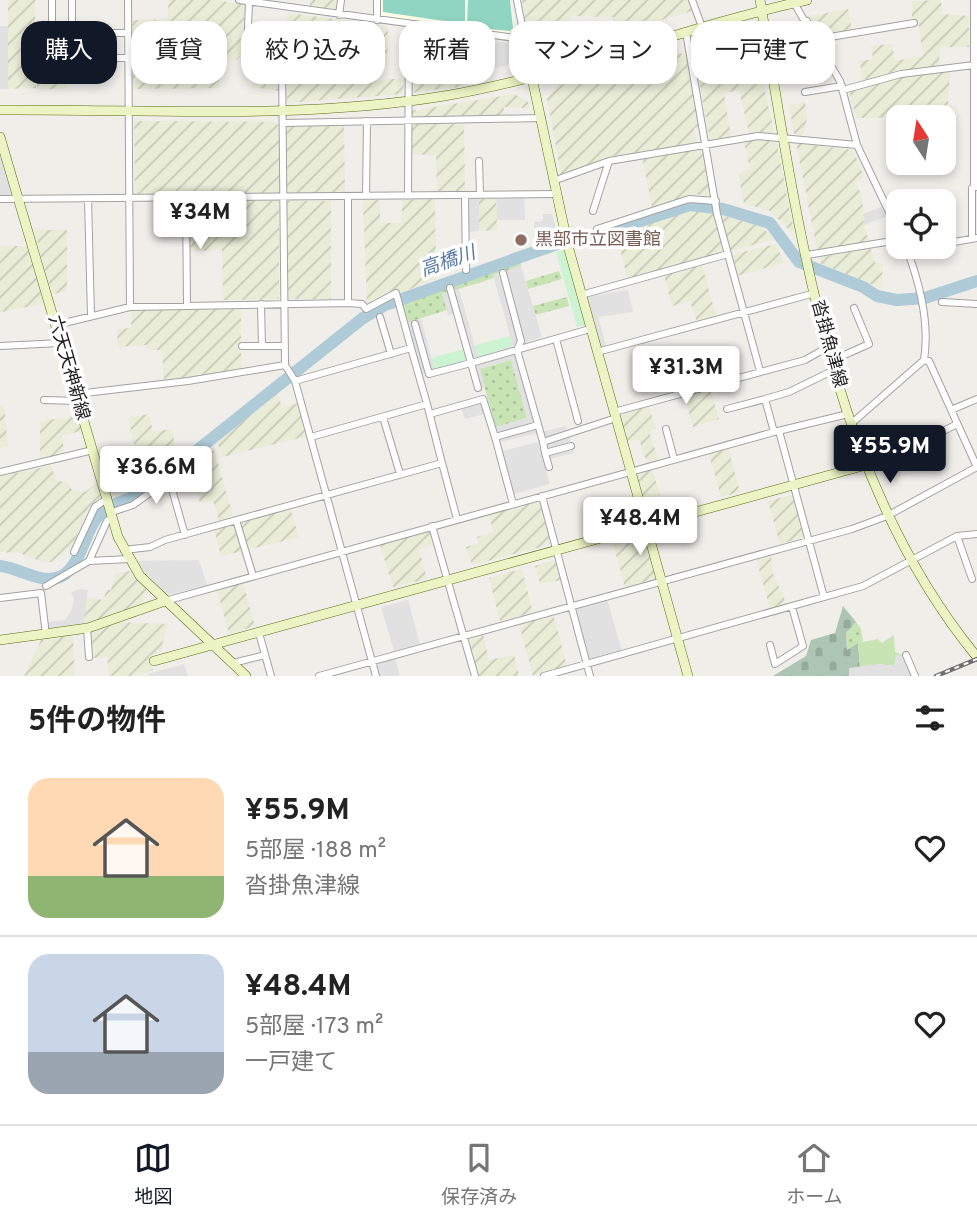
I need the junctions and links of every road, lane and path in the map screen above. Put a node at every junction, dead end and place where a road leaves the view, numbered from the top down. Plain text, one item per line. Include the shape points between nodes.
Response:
1 (51, 0) edge
2 (72, 0) edge
3 (128, 0) edge
4 (239, 0) edge
5 (341, 0) edge
6 (377, 0) edge
7 (517, 0) edge
8 (692, 0) edge
9 (760, 0) edge
10 (807, 0) edge
11 (974, 0) edge
12 (249, 2) junction
13 (276, 3) edge
14 (794, 3) junction
15 (762, 11) junction
16 (339, 15) junction
17 (377, 20) junction
18 (52, 21) edge
19 (520, 21) edge
20 (700, 21) edge
21 (724, 21) edge
22 (763, 21) edge
23 (807, 21) edge
24 (399, 23) edge
25 (914, 23) dead end
26 (691, 30) edge
27 (686, 32) junction
28 (128, 33) junction
29 (677, 35) edge
30 (835, 35) edge
31 (117, 58) edge
32 (129, 58) junction
33 (974, 65) junction
34 (835, 73) edge
35 (509, 82) edge
36 (408, 84) edge
37 (534, 84) edge
38 (774, 84) edge
39 (842, 88) junction
40 (805, 92) dead end
41 (408, 102) junction
42 (0, 110) edge
43 (130, 110) junction
44 (284, 111) junction
45 (542, 118) junction
46 (367, 121) junction
47 (408, 121) junction
48 (284, 123) junction
49 (0, 137) edge
50 (784, 137) junction
51 (706, 144) junction
52 (857, 145) junction
53 (480, 161) dead end
54 (609, 161) junction
55 (553, 181) junction
56 (976, 187) edge
57 (555, 194) junction
58 (465, 195) junction
59 (480, 195) junction
60 (366, 196) junction
61 (408, 196) junction
62 (186, 197) junction
63 (284, 197) junction
64 (348, 197) junction
65 (88, 198) junction
66 (130, 198) junction
67 (0, 199) edge
68 (19, 199) junction
69 (716, 201) junction
70 (886, 206) edge
71 (593, 211) dead end
72 (597, 229) dead end
73 (974, 239) edge
74 (886, 242) edge
75 (956, 242) edge
76 (728, 254) junction
77 (807, 255) junction
78 (909, 259) edge
79 (466, 270) dead end
80 (503, 273) dead end
81 (450, 288) dead end
82 (815, 293) junction
83 (581, 295) junction
84 (942, 302) dead end
85 (348, 303) junction
86 (187, 304) junction
87 (261, 304) junction
88 (284, 304) junction
89 (977, 304) edge
90 (130, 307) junction
91 (854, 308) dead end
92 (745, 312) junction
93 (91, 316) junction
94 (380, 317) dead end
95 (56, 324) junction
96 (415, 324) dead end
97 (590, 329) junction
98 (556, 339) junction
99 (61, 343) junction
100 (0, 346) edge
101 (242, 346) dead end
102 (262, 346) junction
103 (285, 346) junction
104 (411, 348) junction
105 (828, 348) junction
106 (517, 350) junction
107 (597, 352) junction
108 (391, 354) junction
109 (924, 360) junction
110 (471, 363) junction
111 (285, 365) junction
112 (832, 366) junction
113 (760, 371) junction
114 (295, 381) junction
115 (478, 388) dead end
116 (77, 398) junction
117 (977, 398) edge
118 (765, 399) junction
119 (44, 400) dead end
120 (427, 404) junction
121 (727, 409) dead end
122 (951, 410) junction
123 (430, 414) junction
124 (615, 415) junction
125 (383, 417) junction
126 (850, 419) junction
127 (578, 421) dead end
128 (957, 424) junction
129 (538, 425) junction
130 (666, 429) dead end
131 (776, 431) junction
132 (311, 437) junction
133 (495, 437) junction
134 (543, 442) junction
135 (571, 446) dead end
136 (93, 450) junction
137 (545, 453) junction
138 (674, 459) junction
139 (142, 462) dead end
140 (442, 463) junction
141 (549, 467) dead end
142 (867, 468) junction
143 (99, 471) junction
144 (631, 471) junction
145 (0, 472) edge
146 (400, 474) junction
147 (795, 485) junction
148 (327, 495) junction
149 (542, 496) junction
150 (109, 499) junction
151 (513, 504) junction
152 (112, 514) junction
153 (887, 516) junction
154 (457, 519) junction
155 (236, 520) junction
156 (432, 526) junction
157 (646, 526) junction
158 (977, 534) edge
159 (185, 535) junction
160 (957, 536) junction
161 (808, 540) junction
162 (124, 550) junction
163 (342, 551) junction
164 (556, 551) junction
165 (74, 552) dead end
166 (129, 559) junction
167 (911, 560) junction
168 (89, 561) junction
169 (253, 576) junction
170 (971, 579) dead end
171 (448, 580) junction
172 (662, 580) junction
173 (46, 586) dead end
174 (824, 597) junction
175 (0, 598) edge
176 (165, 600) junction
177 (356, 605) junction
178 (571, 606) junction
179 (792, 607) junction
180 (87, 628) junction
181 (259, 633) junction
182 (46, 635) junction
183 (463, 636) junction
184 (678, 639) junction
185 (0, 640) edge
186 (214, 645) junction
187 (770, 645) dead end
188 (265, 655) junction
189 (905, 655) dead end
190 (89, 657) dead end
191 (977, 657) edge
192 (154, 661) dead end
193 (371, 661) junction
194 (233, 663) junction
195 (587, 664) junction
196 (246, 676) edge
197 (271, 676) edge
198 (319, 676) edge
199 (376, 676) edge
200 (475, 676) edge
201 (544, 676) edge
202 (590, 676) edge
203 (688, 676) edge
204 (915, 676) edge

1 - 18 street
2 - 28 street via 72,33
3 - 28 street
4 - 12 street
5 - 16 street
6 - 17 street
7 - 19 street
8 - 20 street
9 - 15 street, 沓掛魚津線
10 - 14 street
11 - 33 street
12 - 13 street
12 - 44 street via 245,47 247,52 282,62
13 - 16 street
14 - 15 street
14 - 23 street
15 - 21 street
15 - 22 street, 沓掛魚津線
16 - 17 street
17 - 24 street
25 - 30 street
26 - 27 street
27 - 29 street
27 - 51 street
28 - 32 street
31 - 32 street
32 - 43 street
33 - 39 street via 901,74
33 - 56 street
34 - 39 street
35 - 41 street
36 - 41 street
37 - 45 street
38 - 50 street, 沓掛魚津線
39 - 40 street
39 - 52 street
41 - 44 street
41 - 47 street
42 - 43 street
43 - 44 street
43 - 66 street
44 - 48 street
45 - 47 street
45 - 55 street
46 - 47 street
46 - 48 street
46 - 60 street
47 - 61 street
48 - 63 street
49 - 68 street, 六天天神新線
50 - 51 street
50 - 52 street
50 - 77 street, 沓掛魚津線
51 - 54 street
51 - 69 street
52 - 70 street
53 - 59 street
54 - 55 street
54 - 71 street
55 - 57 street
56 - 73 street via 972,188
57 - 59 street
57 - 83 street
58 - 59 street
58 - 61 street
58 - 79 street
60 - 61 street
60 - 64 street
62 - 63 street
62 - 66 street
62 - 86 street
63 - 64 street
63 - 88 street
64 - 85 street
65 - 66 street
65 - 68 street
65 - 93 street
66 - 90 street
67 - 68 street
68 - 95 street, 六天天神新線
69 - 72 street via 689,199
69 - 76 street
73 - 75 street
74 - 77 street
76 - 83 street
76 - 92 street
77 - 82 street, 沓掛魚津線
78 - 109 street via 921,302
80 - 106 street via 522,341
81 - 110 street
82 - 92 street
82 - 105 street, 沓掛魚津線
83 - 97 street
84 - 89 street
85 - 88 street
85 - 104 street via 366,309 396,293
86 - 87 street
86 - 90 street
87 - 88 street
87 - 102 street
88 - 103 street
90 - 93 street
91 - 112 street via 869,344
92 - 107 street
92 - 113 street
93 - 95 street
94 - 108 street
95 - 99 street, 六天天神新線
96 - 110 street via 429,374
97 - 98 street
97 - 107 street
98 - 106 street
98 - 127 street
99 - 100 street
99 - 116 street, 六天天神新線
101 - 102 street
102 - 103 street
103 - 111 street
104 - 108 street
104 - 120 street
105 - 112 street, 沓掛魚津線
105 - 113 street via 805,360
106 - 110 street
106 - 129 street
107 - 124 street
108 - 114 street
109 - 122 street via 929,361
109 - 126 street
110 - 115 street
111 - 114 street
111 - 116 street
112 - 118 street
112 - 126 street, 沓掛魚津線
113 - 124 street
114 - 132 street
116 - 119 street
116 - 136 street, 六天天神新線
117 - 122 street
118 - 121 street
118 - 131 street
120 - 123 street
120 - 125 street
122 - 128 street
123 - 133 street via 483,399
123 - 140 street
124 - 134 street
124 - 144 street
125 - 132 street
125 - 146 street
126 - 131 street
126 - 142 street, 沓掛魚津線
128 - 142 street
128 - 153 street via 977,467
129 - 133 street
129 - 134 street
130 - 138 street
131 - 138 street
131 - 147 street
132 - 148 street
133 - 151 street
134 - 137 street
135 - 137 street
136 - 143 street, 六天天神新線
136 - 145 street
137 - 141 street
138 - 144 street
139 - 143 street
140 - 146 street
140 - 154 street
142 - 147 street
142 - 153 street, 沓掛魚津線
143 - 150 street, 六天天神新線
144 - 149 street
144 - 157 street
146 - 148 street
147 - 157 street
147 - 161 street
148 - 155 street
148 - 163 street
149 - 151 street
149 - 164 street
150 - 152 street, 六天天神新線
150 - 165 street via 95,507
151 - 154 street
152 - 159 street via 169,479
152 - 162 street, 六天天神新線
152 - 168 street
153 - 161 street
153 - 167 street, 沓掛魚津線
154 - 156 street
155 - 159 street
155 - 169 street
156 - 163 street
156 - 171 street
157 - 164 street
157 - 172 street
158 - 160 street
159 - 162 street
160 - 167 street
160 - 170 street
161 - 172 street
161 - 174 street
162 - 166 street, 六天天神新線
163 - 169 street
163 - 177 street
164 - 171 street
164 - 178 street
166 - 168 street
166 - 176 street, 六天天神新線
167 - 174 street via 863,586
167 - 191 street, 沓掛魚津線
168 - 173 street
169 - 176 street
171 - 177 street
171 - 183 street
172 - 178 street
172 - 184 street
174 - 179 street
175 - 182 street via 41,593
176 - 180 street
176 - 186 street, 六天天神新線
177 - 181 street
177 - 193 street
178 - 183 street
178 - 195 street
179 - 184 street
179 - 187 street via 803,646 776,668
180 - 182 street
180 - 190 street
181 - 186 street
181 - 188 street
182 - 185 street
183 - 193 street
183 - 200 street
184 - 195 street
184 - 203 street
186 - 192 street
186 - 194 street, 六天天神新線
188 - 194 street
188 - 197 street
189 - 204 street
193 - 198 street
193 - 199 street
194 - 196 street, 六天天神新線
195 - 201 street
195 - 202 street

